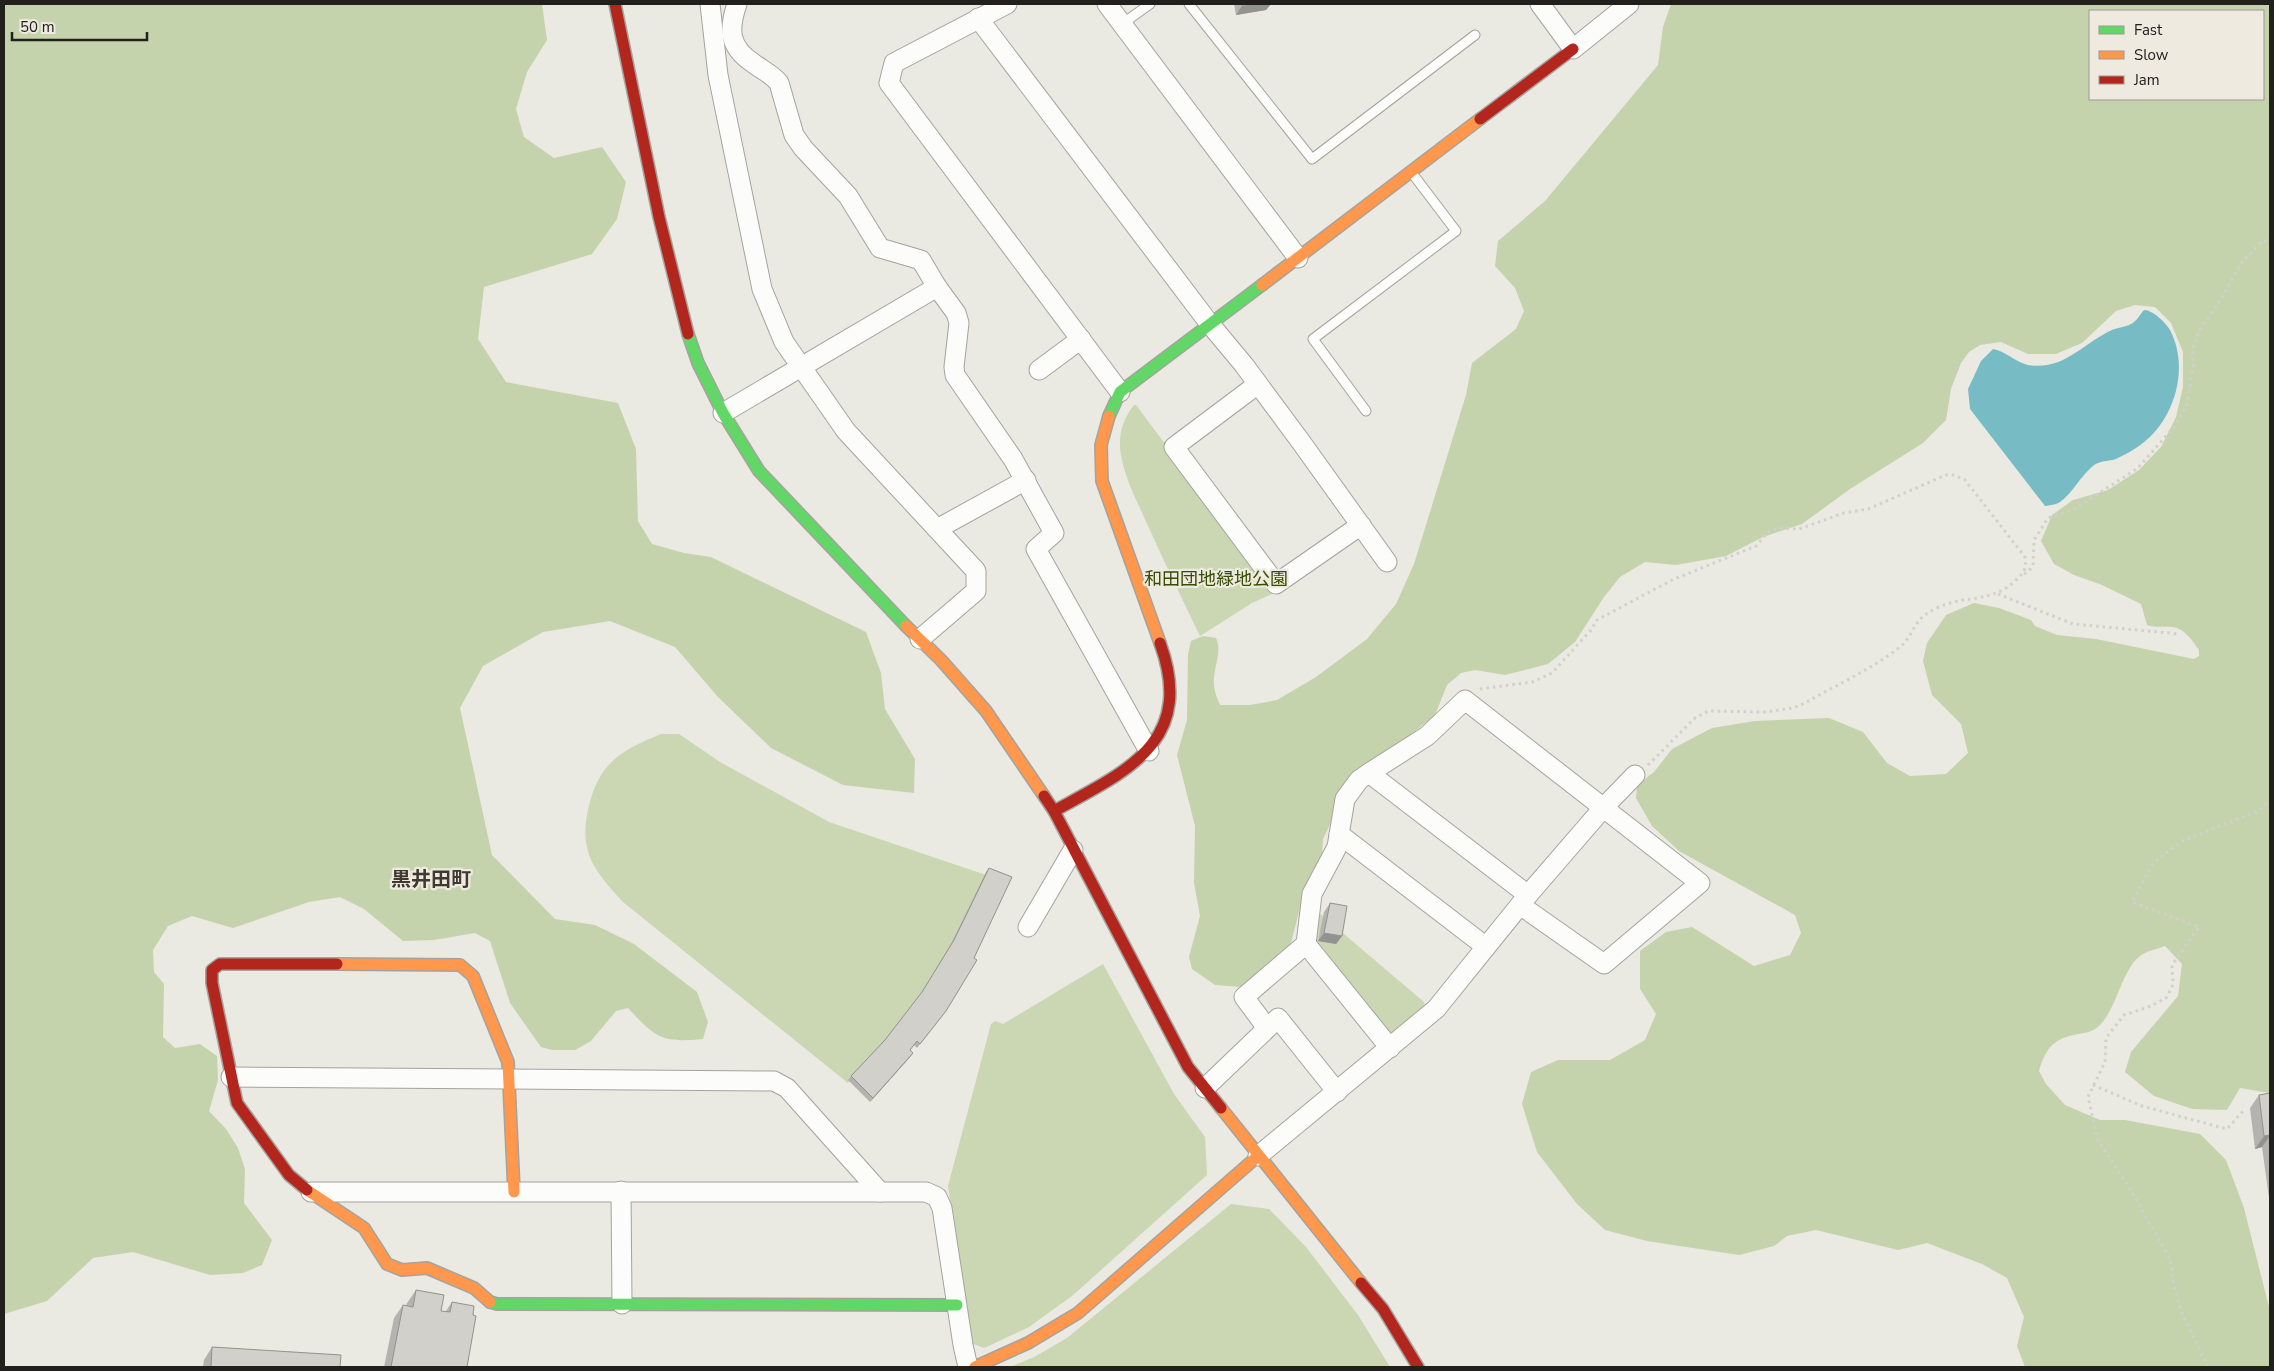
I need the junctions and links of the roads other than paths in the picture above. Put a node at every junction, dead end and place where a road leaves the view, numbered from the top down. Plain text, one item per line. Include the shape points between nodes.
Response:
1 (615, 4) edge
2 (710, 4) edge
3 (737, 4) edge
4 (1007, 4) edge
5 (1107, 4) edge
6 (1150, 4) edge
7 (1189, 4) edge
8 (1540, 4) edge
9 (1629, 4) edge
10 (978, 18) junction
11 (1122, 24) junction
12 (1475, 35) dead end
13 (1573, 49) junction
14 (1412, 173) junction
15 (1298, 258) junction
16 (937, 287) junction
17 (1209, 323) junction
18 (1081, 339) junction
19 (801, 367) junction
20 (1039, 370) dead end
21 (1258, 384) junction
22 (1120, 392) junction
23 (1366, 411) dead end
24 (723, 413) junction
25 (1026, 480) junction
26 (1360, 525) junction
27 (937, 529) junction
28 (1387, 562) dead end
29 (920, 639) junction
30 (1149, 751) junction
31 (1369, 773) junction
32 (1636, 775) road end
33 (1604, 807) junction
34 (1054, 811) junction
35 (1339, 834) junction
36 (1073, 850) junction
37 (1524, 900) junction
38 (1028, 927) dead end
39 (1306, 944) junction
40 (1485, 946) junction
41 (1268, 1028) junction
42 (1390, 1048) junction
43 (231, 1077) junction
44 (508, 1079) junction
45 (1205, 1088) junction
46 (1337, 1092) junction
47 (1258, 1156) junction
48 (620, 1191) junction
49 (311, 1192) junction
50 (514, 1192) junction
51 (880, 1192) junction
52 (622, 1304) junction
53 (957, 1305) junction
54 (968, 1367) edge
55 (975, 1367) edge
56 (1418, 1367) edge

1 - 24 street via 685,325 698,362
2 - 19 street via 718,75 762,289 784,342
3 - 16 street via 731,32 735,46 779,83 794,135 803,148 848,196 880,248 921,260
4 - 10 street
5 - 11 street
6 - 11 lane
7 - 12 lane via 1312,159
8 - 13 street
9 - 13 street
10 - 17 street
10 - 18 street via 894,63 889,83
11 - 15 street
13 - 14 street
14 - 15 street
14 - 23 lane via 1456,232 1314,339
15 - 17 street
16 - 19 street
16 - 25 street via 956,313 959,323 955,375
17 - 21 street
17 - 22 street
18 - 20 street
18 - 22 street
19 - 24 street
19 - 27 street via 846,431
21 - 26 street
21 - 26 street via 1174,447 1276,584
22 - 30 street via 1099,448 1102,481 1158,632 1170,679 1168,717
24 - 29 street via 759,471
25 - 27 street
25 - 30 street via 1054,533 1036,549
26 - 28 street
27 - 29 street via 976,571 976,590
29 - 34 street via 986,711
30 - 34 street via 1130,767
31 - 33 street via 1427,736 1464,700
31 - 35 street via 1359,780 1345,799
31 - 37 street
32 - 33 street
33 - 37 street
33 - 37 street via 1700,883 1604,964
34 - 36 street
35 - 39 street via 1337,847 1312,894
35 - 40 street
36 - 38 street
36 - 45 street via 1188,1067
37 - 40 street
39 - 41 street via 1244,997
39 - 42 street
40 - 42 street via 1436,1009
41 - 45 street
41 - 46 street via 1278,1018
42 - 46 street
43 - 44 street
43 - 44 street via 211,976 212,970 220,964 466,968 474,976 508,1062
43 - 49 street via 239,1108 289,1175
44 - 50 street
44 - 51 street via 774,1080 787,1088
45 - 47 street
46 - 47 street
47 - 55 street via 1078,1314 1025,1346
47 - 56 street via 1383,1309
48 - 50 street
48 - 51 street
48 - 52 street
49 - 50 street
49 - 52 street via 364,1228 387,1264 395,1268 427,1268 474,1288 488,1301 498,1304
51 - 53 street via 926,1192 937,1197
52 - 53 street
53 - 54 street

